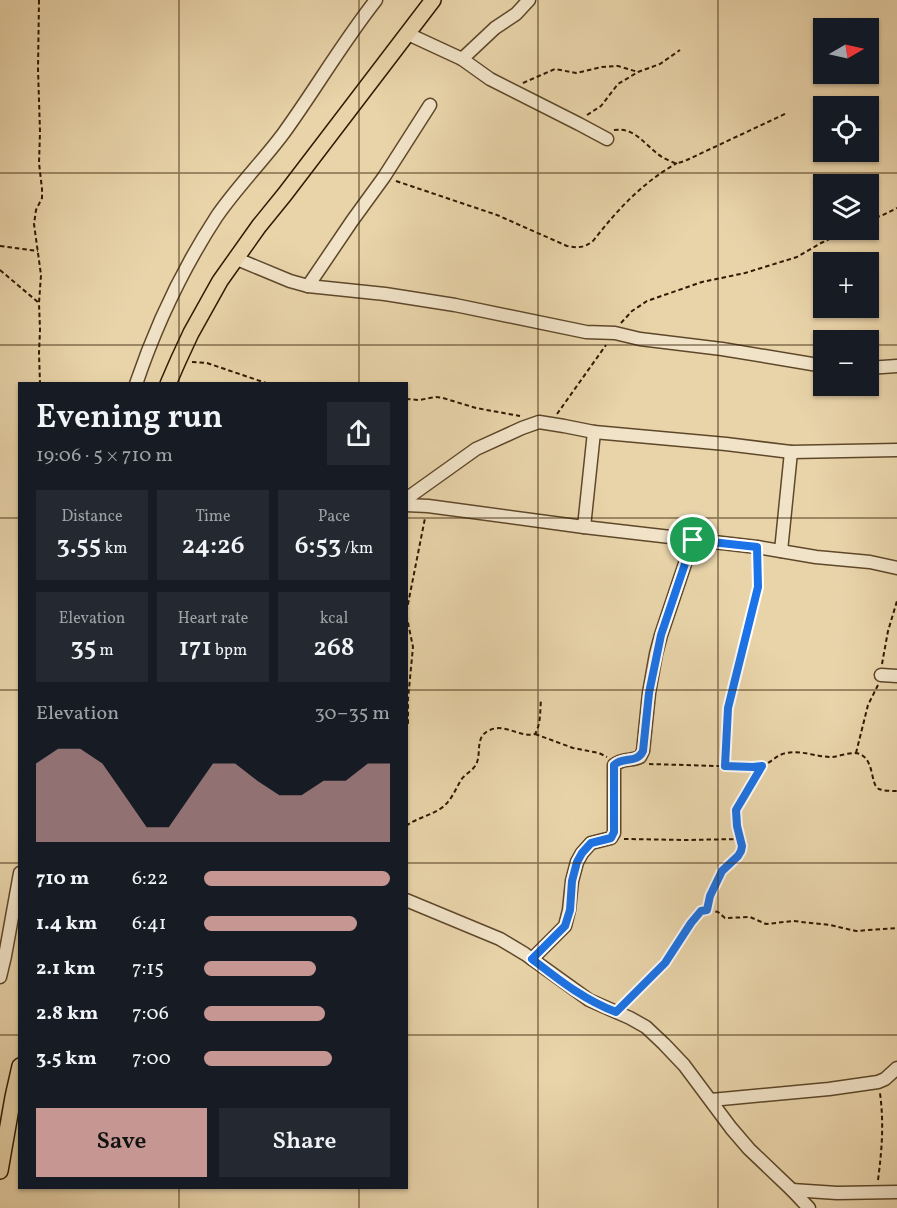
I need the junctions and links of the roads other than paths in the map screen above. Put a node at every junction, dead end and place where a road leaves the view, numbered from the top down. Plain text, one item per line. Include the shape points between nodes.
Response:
1 (376, 0) edge
2 (433, 0) edge
3 (529, 0) edge
4 (408, 34) junction
5 (462, 59) junction
6 (430, 105) dead end
7 (601, 136) road end
8 (237, 259) junction
9 (308, 286) junction
10 (813, 364) edge
11 (897, 366) edge
12 (879, 368) edge
13 (137, 382) edge
14 (169, 382) edge
15 (594, 432) junction
16 (897, 450) edge
17 (791, 452) junction
18 (408, 498) edge
19 (408, 505) edge
20 (584, 527) junction
21 (693, 540) junction
22 (781, 552) junction
23 (897, 568) edge
24 (881, 675) dead end
25 (897, 676) edge
26 (18, 884) edge
27 (408, 901) edge
28 (532, 959) junction
29 (0, 977) edge
30 (897, 1068) edge
31 (18, 1075) edge
32 (711, 1100) junction
33 (0, 1171) edge
34 (792, 1190) junction
35 (897, 1192) edge
36 (809, 1208) edge

1 - 13 street via 282,136 217,217 166,308
2 - 4 main road
3 - 5 street
4 - 5 street
4 - 8 main road
5 - 7 street via 490,79
6 - 9 street
8 - 9 street
8 - 14 main road via 191,333
9 - 10 street via 385,294 586,332 615,333
11 - 12 street
15 - 17 street
15 - 18 street via 545,422 531,424 476,449
15 - 20 street
16 - 17 street
17 - 22 street
19 - 20 street
20 - 21 street
21 - 22 street
21 - 28 street via 661,635 640,757 614,765 611,838 591,843 582,853 572,881 565,926
22 - 23 street
24 - 25 street
26 - 29 street
27 - 28 street via 500,939
28 - 32 street via 589,1000 646,1027 684,1065
30 - 32 street via 879,1082
31 - 33 main road
32 - 34 street via 748,1149
34 - 35 street
34 - 36 street

